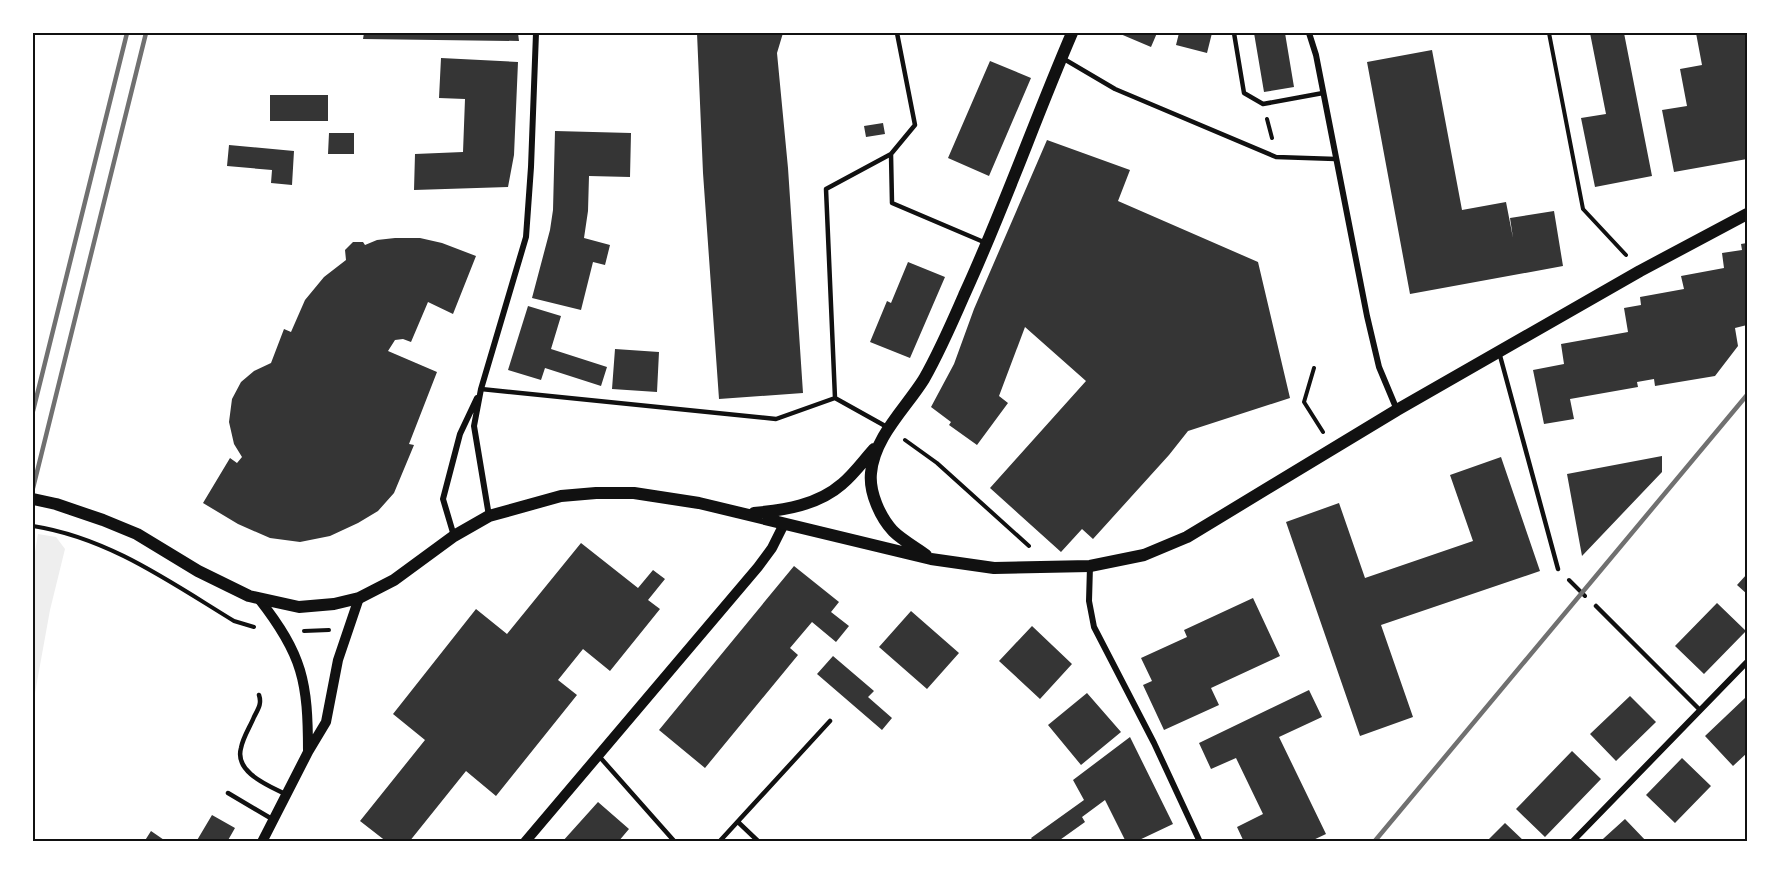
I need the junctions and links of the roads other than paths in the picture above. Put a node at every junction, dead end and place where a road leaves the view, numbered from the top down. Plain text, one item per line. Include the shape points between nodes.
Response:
1 (536, 33) edge
2 (897, 33) edge
3 (1072, 33) edge
4 (1234, 33) edge
5 (1309, 33) edge
6 (1061, 57) junction
7 (1323, 93) junction
8 (891, 154) junction
9 (1336, 159) junction
10 (1747, 214) edge
11 (988, 244) junction
12 (1499, 352) junction
13 (481, 389) junction
14 (835, 398) junction
15 (1397, 410) junction
16 (890, 429) junction
17 (881, 442) junction
18 (33, 499) edge
19 (746, 514) junction
20 (489, 516) junction
21 (784, 524) junction
22 (454, 536) junction
23 (932, 559) junction
24 (1090, 566) junction
25 (1558, 569) road end
26 (360, 598) junction
27 (259, 599) junction
28 (1596, 606) road end
29 (1747, 662) edge
30 (259, 695) dead end
31 (1700, 710) junction
32 (830, 722) dead end
33 (308, 752) junction
34 (598, 755) junction
35 (228, 793) dead end
36 (287, 795) junction
37 (273, 820) junction
38 (738, 822) junction
39 (262, 842) edge
40 (525, 842) edge
41 (675, 842) edge
42 (719, 842) edge
43 (759, 842) edge
44 (1200, 842) edge
45 (1572, 842) edge

1 - 13 street via 526,237
2 - 8 lane via 915,125
3 - 6 main road
4 - 7 lane via 1244,93 1263,104
5 - 7 street
6 - 9 lane via 1115,89 1276,157
6 - 11 main road
7 - 9 street
8 - 11 lane via 892,203
8 - 14 lane via 826,189
9 - 15 street via 1366,316 1379,367
10 - 12 main road
11 - 16 main road via 947,338
12 - 15 main road
12 - 25 lane
13 - 14 lane via 776,419
13 - 20 street via 474,426
13 - 22 street via 460,434 443,499
14 - 16 lane
15 - 24 main road via 1187,537 1144,555
16 - 17 main road
17 - 19 main road via 842,484 814,500 789,509
17 - 23 main road via 871,475 878,508 893,530
18 - 27 main road via 137,534 224,585
19 - 20 main road via 670,498 596,493 561,496
19 - 21 main road
20 - 22 main road
21 - 23 main road
21 - 34 street via 758,567
22 - 26 main road via 394,580
23 - 24 main road via 994,568
24 - 44 street via 1089,601 1094,627
26 - 27 main road via 299,607
26 - 33 street via 338,660 326,722
27 - 33 street via 281,627 302,672 308,708
28 - 31 lane
29 - 31 street
30 - 36 lane via 261,703 240,749 241,759 254,778
31 - 45 street
32 - 38 lane
33 - 36 street
34 - 40 street
34 - 41 lane
35 - 37 lane
36 - 37 street
37 - 39 street
38 - 42 lane
38 - 43 lane

